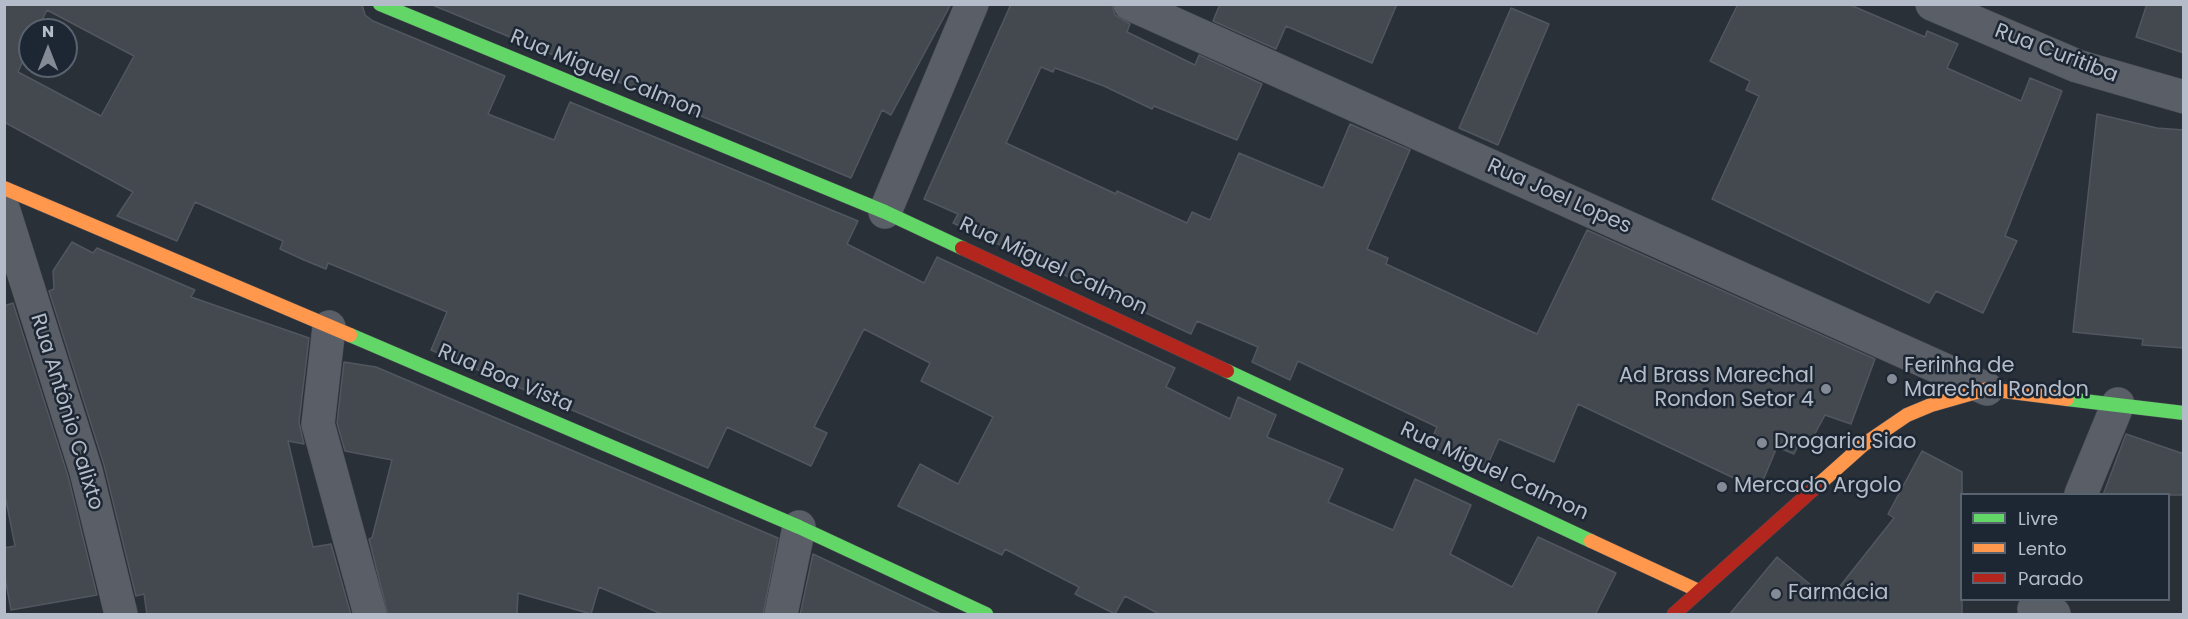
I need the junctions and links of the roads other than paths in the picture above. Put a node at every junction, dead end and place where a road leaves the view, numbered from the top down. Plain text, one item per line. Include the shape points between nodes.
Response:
1 (380, 4) edge
2 (972, 4) edge
3 (1130, 4) edge
4 (1932, 4) edge
5 (2184, 97) edge
6 (4, 188) edge
7 (4, 211) edge
8 (885, 212) junction
9 (329, 327) junction
10 (1988, 388) junction
11 (2118, 404) junction
12 (2184, 413) edge
13 (2082, 493) edge
14 (799, 527) junction
15 (1699, 591) junction
16 (120, 615) edge
17 (370, 615) edge
18 (781, 615) edge
19 (986, 615) edge
20 (1674, 615) edge

1 - 8 street, Rua Miguel Calmon
2 - 8 street
3 - 10 street, Rua Joel Lopes
4 - 5 street, Rua Curitiba via 2078,66
6 - 9 street, Rua Boa Vista
7 - 16 street, Rua Antônio Calixto via 86,471
8 - 15 street, Rua Miguel Calmon
9 - 14 street, Rua Boa Vista
9 - 17 street via 318,424
10 - 11 street
10 - 15 street via 1931,405 1885,429
11 - 12 street
11 - 13 street
14 - 18 street
14 - 19 street, Rua Boa Vista
15 - 20 street

